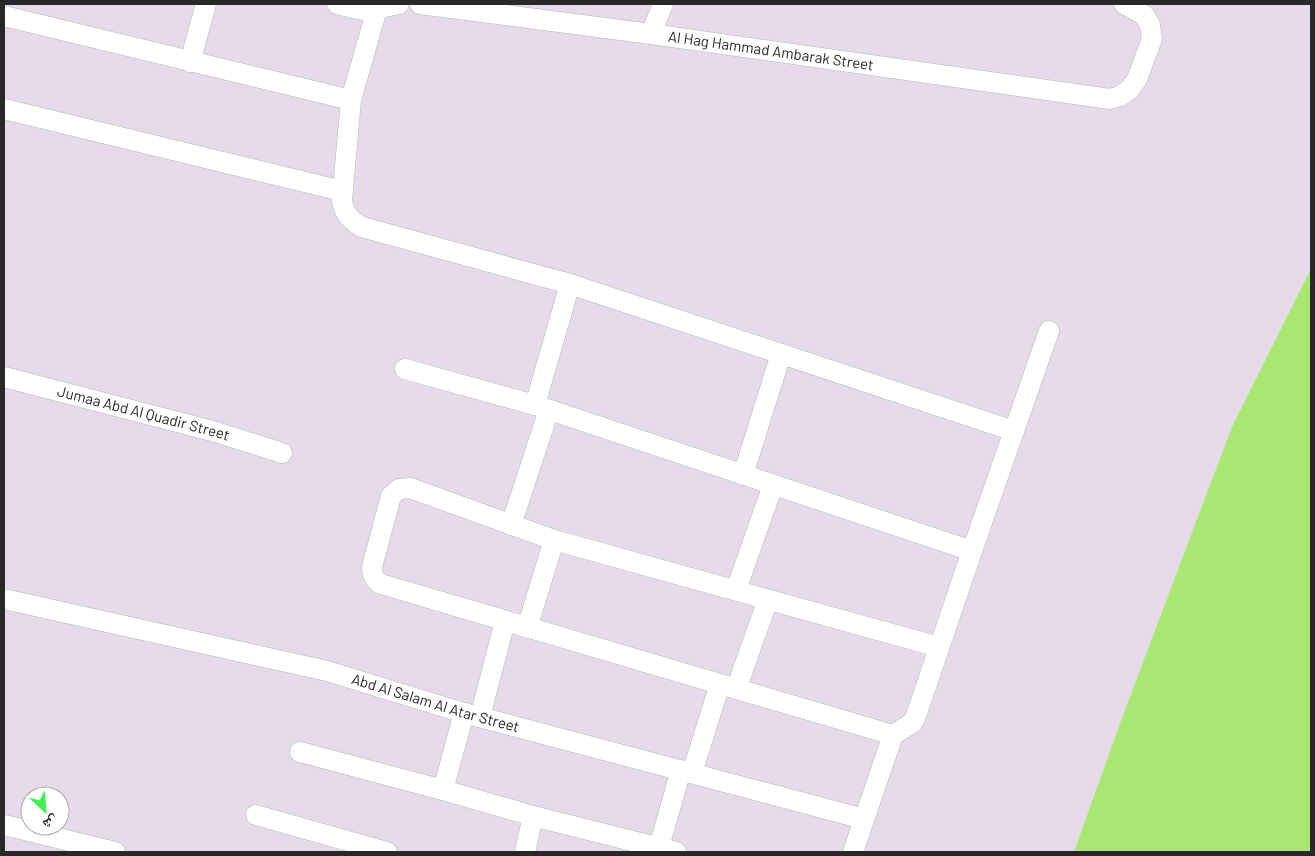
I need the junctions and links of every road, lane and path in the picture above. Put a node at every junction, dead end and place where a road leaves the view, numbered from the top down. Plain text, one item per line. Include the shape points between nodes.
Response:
1 (206, 4) edge
2 (338, 4) edge
3 (420, 4) edge
4 (663, 4) edge
5 (1124, 4) edge
6 (389, 5) edge
7 (483, 8) edge
8 (13, 13) edge
9 (651, 34) junction
10 (190, 62) junction
11 (351, 100) junction
12 (4, 109) edge
13 (342, 191) junction
14 (570, 284) junction
15 (1049, 331) dead end
16 (781, 354) junction
17 (405, 369) dead end
18 (4, 377) edge
19 (542, 408) junction
20 (1014, 431) junction
21 (282, 453) dead end
22 (743, 475) junction
23 (773, 485) junction
24 (512, 524) junction
25 (554, 540) junction
26 (972, 551) junction
27 (736, 590) junction
28 (4, 598) edge
29 (768, 600) junction
30 (505, 621) junction
31 (527, 628) junction
32 (939, 647) junction
33 (728, 687) junction
34 (472, 715) junction
35 (893, 735) junction
36 (300, 752) dead end
37 (687, 772) junction
38 (443, 790) junction
39 (256, 815) dead end
40 (533, 816) junction
41 (864, 818) junction
42 (4, 825) edge
43 (667, 850) edge
44 (115, 852) edge
45 (387, 852) edge
46 (525, 852) edge
47 (853, 852) edge

1 - 10 street
2 - 6 street via 359,10
3 - 7 street, Al Hag Hammad Ambarak Street
4 - 9 street
5 - 9 street, Al Hag Hammad Ambarak Street via 1144,16 1150,25 1152,39 1137,79 1120,96 1110,99
6 - 11 street
7 - 9 street, Al Hag Hammad Ambarak Street
8 - 10 street
10 - 11 street
11 - 13 street
12 - 13 street
13 - 14 street via 344,209 362,227
14 - 16 street
14 - 19 street
15 - 20 street
16 - 20 street
16 - 22 street
17 - 19 street
18 - 21 street, Jumaa Abd Al Quadir Street via 216,432
19 - 22 street
19 - 24 street
20 - 26 street
22 - 23 street
23 - 26 street
23 - 27 street
24 - 25 street
24 - 30 street via 410,488 399,489 389,501 372,567 374,577 381,584
25 - 27 street
25 - 31 street
26 - 32 street
27 - 29 street
28 - 34 street, Abd Al Salam Al Atar Street via 327,671
29 - 32 street
29 - 33 street
30 - 31 street
30 - 34 street
31 - 33 street
32 - 35 street via 916,716
33 - 35 street
33 - 37 street
34 - 37 street, Abd Al Salam Al Atar Street
34 - 38 street
35 - 41 street
36 - 38 street
37 - 41 street, Abd Al Salam Al Atar Street
37 - 43 street
38 - 40 street
39 - 45 street
40 - 43 street
40 - 46 street
41 - 47 street
42 - 44 street

